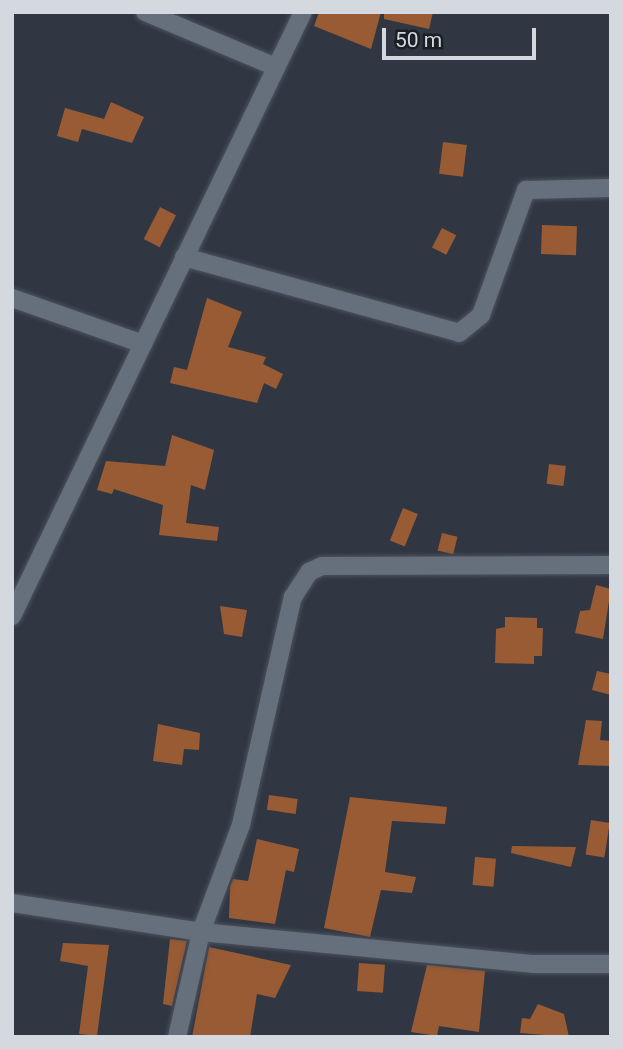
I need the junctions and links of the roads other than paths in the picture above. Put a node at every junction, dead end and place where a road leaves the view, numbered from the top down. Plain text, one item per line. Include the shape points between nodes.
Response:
1 (145, 12) edge
2 (303, 12) edge
3 (276, 67) junction
4 (611, 188) edge
5 (184, 257) junction
6 (12, 298) edge
7 (143, 344) junction
8 (611, 565) edge
9 (12, 616) edge
10 (12, 904) edge
11 (201, 932) junction
12 (611, 964) edge
13 (177, 1037) edge

1 - 3 street
2 - 3 street
3 - 5 street
4 - 5 street via 526,190 481,315 459,333
5 - 7 street
6 - 7 street
7 - 9 street
8 - 11 street via 322,566 309,572 293,597 242,825
10 - 11 street
11 - 12 street via 534,964
11 - 13 street

